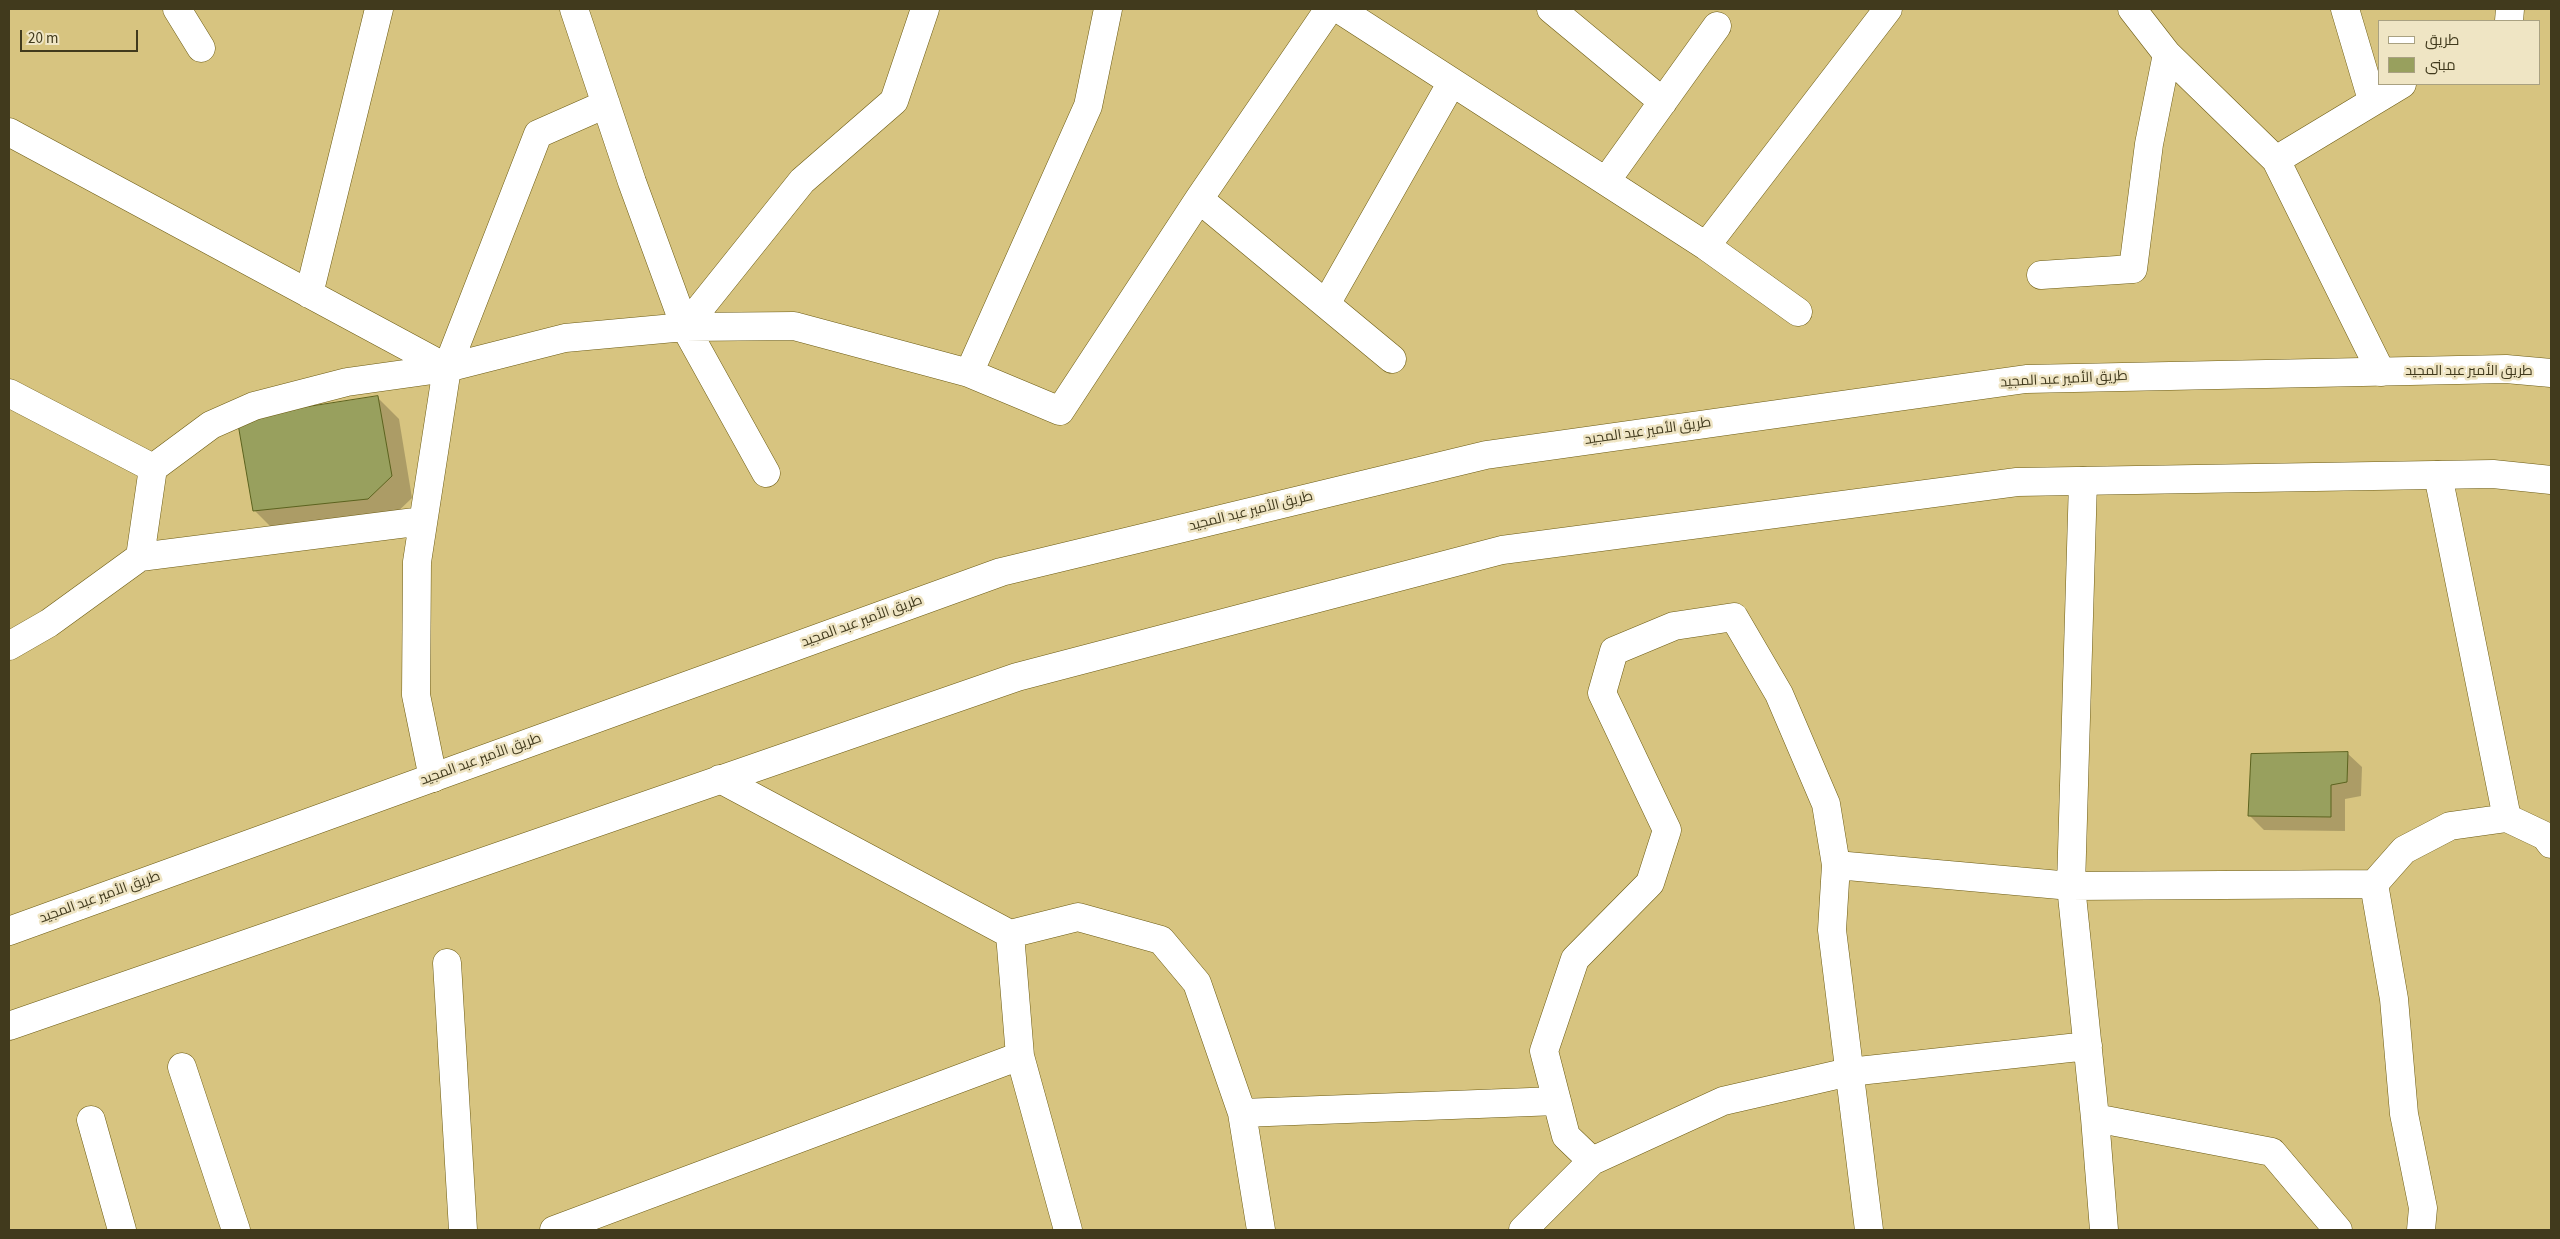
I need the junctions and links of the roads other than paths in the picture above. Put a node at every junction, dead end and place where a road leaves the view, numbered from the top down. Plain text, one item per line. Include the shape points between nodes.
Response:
1 (178, 9) edge
2 (378, 9) edge
3 (574, 9) edge
4 (925, 9) edge
5 (1108, 9) edge
6 (1329, 9) edge
7 (1339, 9) edge
8 (1550, 9) edge
9 (1888, 9) edge
10 (2132, 9) edge
11 (2345, 9) edge
12 (1718, 26) dead end
13 (200, 48) dead end
14 (2167, 54) junction
15 (1452, 82) junction
16 (2400, 85) edge
17 (2372, 100) junction
18 (1663, 102) junction
19 (606, 104) junction
20 (9, 132) edge
21 (2276, 160) junction
22 (1606, 181) junction
23 (1200, 198) junction
24 (1706, 246) junction
25 (2041, 275) dead end
26 (309, 294) junction
27 (1326, 304) junction
28 (1798, 312) dead end
29 (685, 327) junction
30 (1392, 359) dead end
31 (447, 368) junction
32 (2381, 372) junction
33 (970, 373) junction
34 (2551, 373) edge
35 (9, 393) edge
36 (153, 468) junction
37 (766, 473) dead end
38 (2438, 475) junction
39 (2551, 480) edge
40 (2083, 481) junction
41 (424, 521) junction
42 (140, 557) junction
43 (9, 646) edge
44 (433, 778) junction
45 (720, 779) junction
46 (2507, 818) junction
47 (2551, 844) edge
48 (1836, 865) junction
49 (2374, 884) junction
50 (2071, 886) junction
51 (9, 931) edge
52 (1010, 934) junction
53 (447, 963) dead end
54 (9, 1026) edge
55 (2088, 1046) junction
56 (1020, 1056) junction
57 (182, 1067) dead end
58 (1849, 1072) junction
59 (1556, 1101) junction
60 (1242, 1113) junction
61 (2096, 1118) junction
62 (91, 1120) dead end
63 (1592, 1161) junction
64 (122, 1230) edge
65 (236, 1230) edge
66 (463, 1230) edge
67 (554, 1230) edge
68 (1068, 1230) edge
69 (1260, 1230) edge
70 (1523, 1230) edge
71 (1869, 1230) edge
72 (2104, 1230) edge
73 (2338, 1230) edge
74 (2421, 1230) edge

1 - 13 street
2 - 26 street
3 - 19 street
4 - 29 street via 894,101 802,180
5 - 33 street via 1088,106
6 - 23 street
7 - 15 street
8 - 18 street
9 - 24 street
10 - 14 street
11 - 17 street
12 - 18 street
14 - 21 street
14 - 25 street via 2149,144 2133,269
15 - 22 street
15 - 27 street
16 - 17 street
17 - 21 street
18 - 22 street
19 - 29 street
19 - 31 street via 538,134
20 - 26 street
21 - 32 street
22 - 24 street
23 - 27 street
23 - 33 street via 1060,411
24 - 28 street
26 - 31 street
27 - 30 street
29 - 31 street via 565,338
29 - 33 street via 794,326
29 - 37 street
31 - 36 street via 346,382 254,406 211,425
31 - 41 street
32 - 34 street, طريق الأمير عبد المجيد via 2506,369
32 - 44 street, طريق الأمير عبد المجيد via 2026,379 1486,455 1001,572
35 - 36 street
36 - 42 street
38 - 39 street via 2493,474
38 - 40 street
38 - 46 street
40 - 45 street via 2017,482 1502,550 1017,677
40 - 50 street
41 - 42 street
41 - 44 street via 417,562 416,695
42 - 43 street via 49,623
44 - 51 street, طريق الأمير عبد المجيد
45 - 52 street
45 - 54 street
46 - 47 street via 2546,836
46 - 49 street via 2450,826 2404,850
48 - 50 street
48 - 58 street via 1832,930
48 - 59 street via 1826,804 1779,694 1734,617 1674,626 1614,651 1602,694 1667,830 1650,883 1575,959 1544,1051
49 - 50 street
49 - 74 street via 2394,999 2404,1114 2423,1208
50 - 55 street
52 - 56 street
52 - 60 street via 1078,917 1161,940 1197,983
53 - 66 street
55 - 58 street
55 - 61 street
56 - 67 street
56 - 68 street
57 - 65 street
58 - 63 street via 1723,1101
58 - 71 street
59 - 60 street
59 - 63 street via 1566,1136
60 - 69 street
61 - 72 street
61 - 73 street via 2272,1152
62 - 64 street
63 - 70 street

